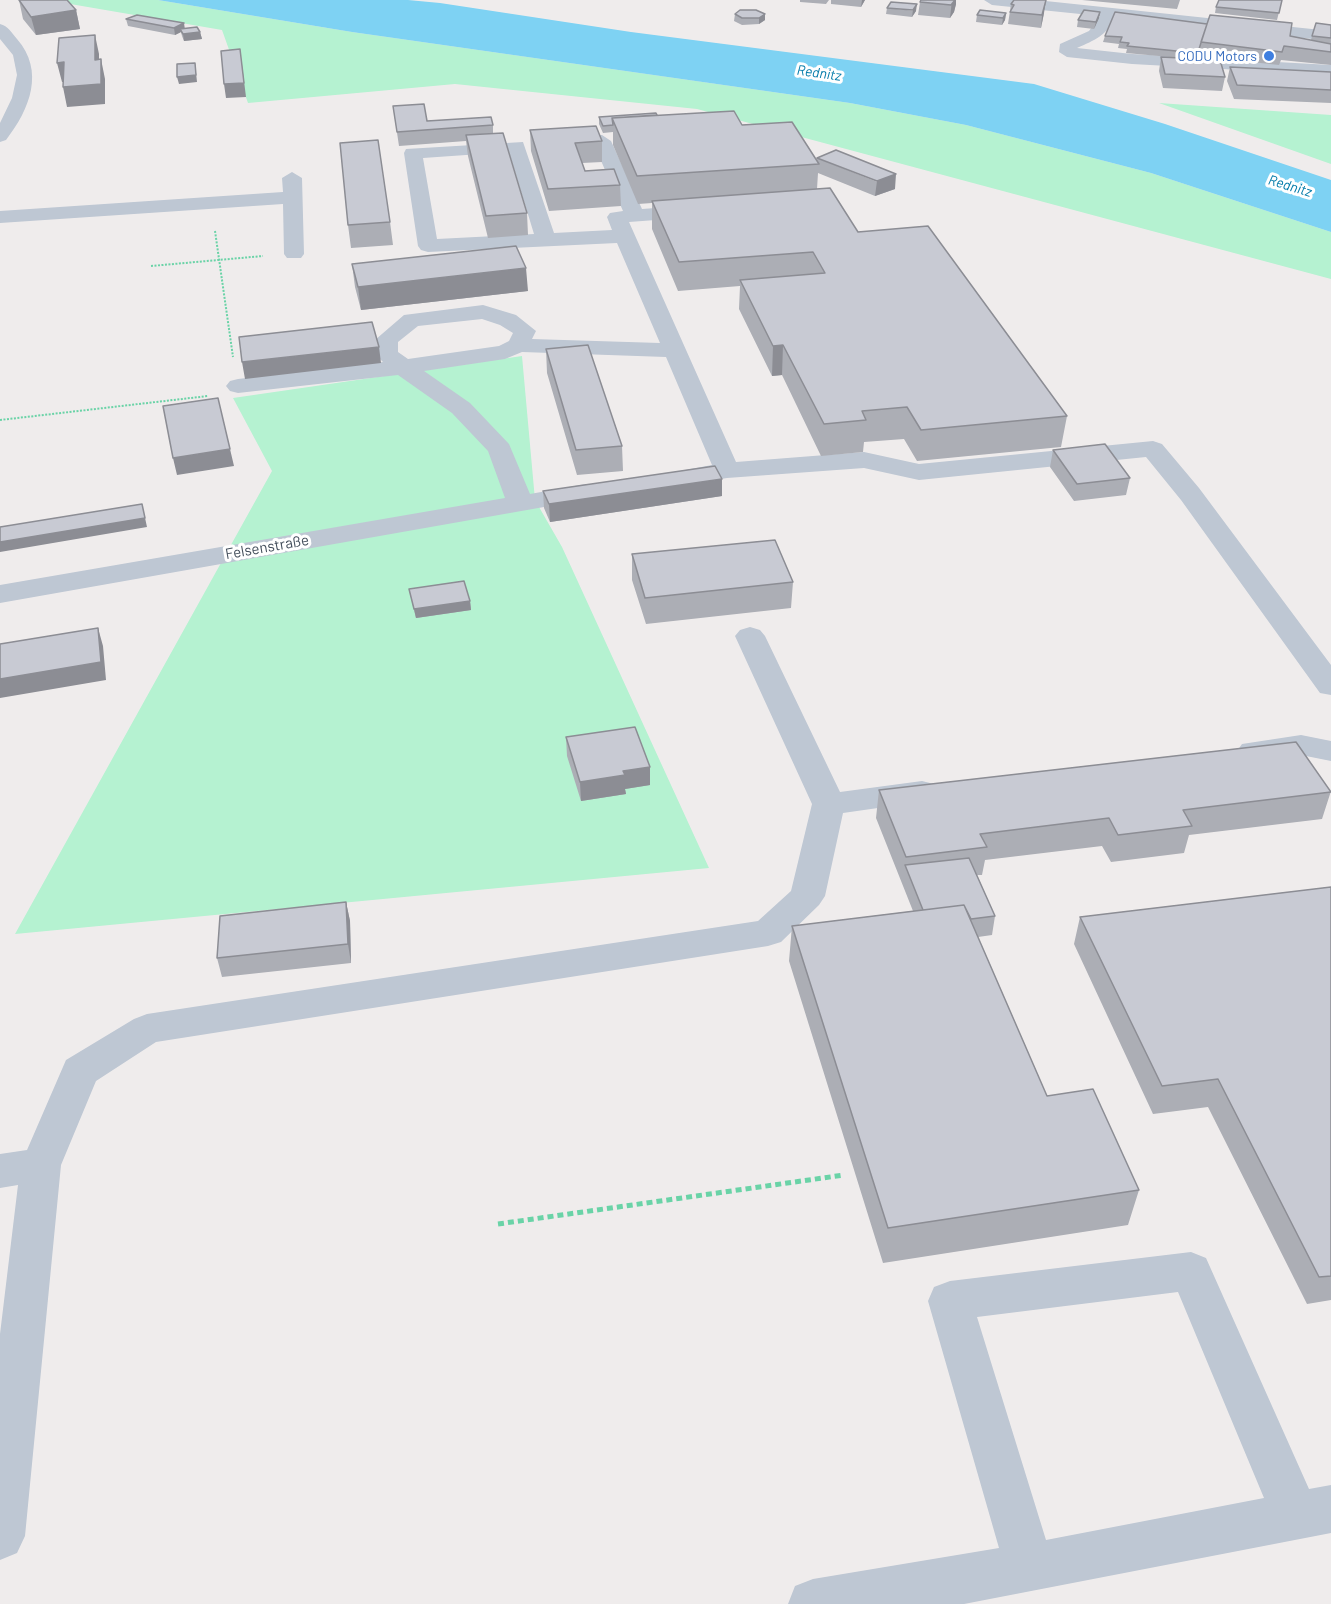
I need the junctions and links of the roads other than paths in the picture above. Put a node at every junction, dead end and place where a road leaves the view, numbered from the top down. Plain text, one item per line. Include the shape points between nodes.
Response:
1 (992, 0) edge
2 (1109, 13) junction
3 (0, 29) edge
4 (1331, 36) edge
5 (1331, 70) edge
6 (0, 136) edge
7 (516, 146) junction
8 (715, 210) edge
9 (635, 215) junction
10 (0, 217) edge
11 (624, 236) junction
12 (546, 240) junction
13 (294, 254) road end
14 (518, 345) junction
15 (674, 350) junction
16 (403, 367) junction
17 (238, 386) road end
18 (727, 470) junction
19 (648, 483) edge
20 (603, 489) edge
21 (527, 501) junction
22 (0, 594) edge
23 (750, 636) dead end
24 (1331, 686) edge
25 (1331, 751) edge
26 (1218, 756) edge
27 (947, 789) edge
28 (829, 804) junction
29 (41, 1165) junction
30 (0, 1171) edge
31 (1313, 1513) edge
32 (0, 1536) edge
33 (1030, 1568) junction
34 (813, 1604) edge

1 - 2 street
2 - 4 street
2 - 5 street via 1102,28 1066,47 1067,52
3 - 6 street via 22,56 25,80 15,113
7 - 9 street via 602,141
7 - 12 street
7 - 12 street via 413,153 428,246
8 - 9 street
9 - 11 street via 617,216
10 - 13 street via 211,203 292,188
11 - 12 street
11 - 15 street
14 - 15 street
14 - 16 street via 505,352
14 - 16 street via 525,331 508,320 483,312 412,320 386,340 387,354
15 - 18 street
16 - 17 street
16 - 21 street via 461,408 500,449
18 - 19 street
18 - 24 street via 864,460 919,472 1153,450 1190,494
20 - 21 street, Felsenstraße
21 - 22 street, Felsenstraße
23 - 28 street
25 - 26 street via 1300,745
27 - 28 street
28 - 29 street via 807,897 768,933 147,1029 80,1071
29 - 30 street
29 - 32 street
31 - 33 street
31 - 33 street via 1191,1271 950,1301
33 - 34 street

